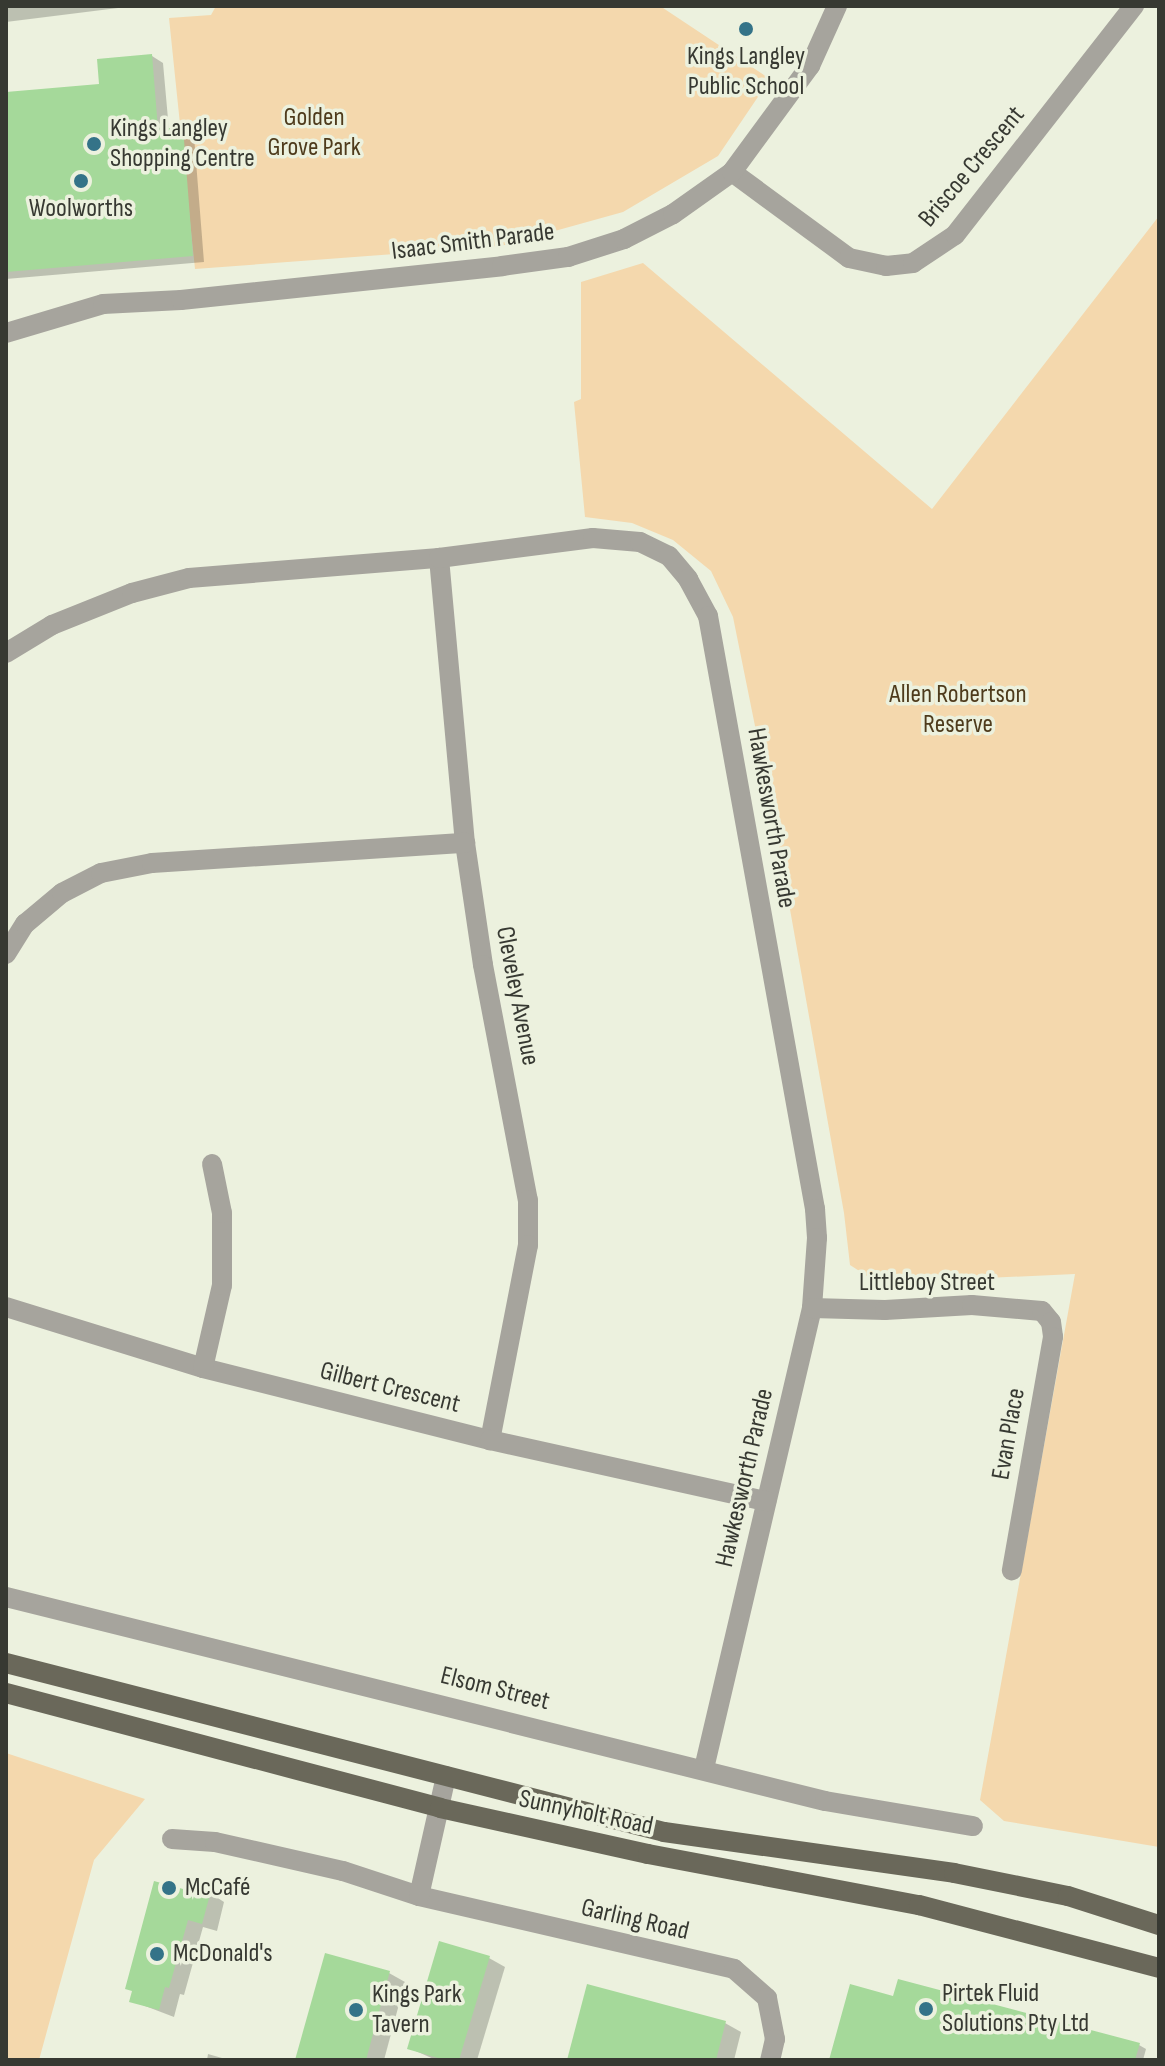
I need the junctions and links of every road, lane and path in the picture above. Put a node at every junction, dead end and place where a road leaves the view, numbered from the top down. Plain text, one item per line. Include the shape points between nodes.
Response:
1 (837, 6) edge
2 (1134, 6) edge
3 (732, 172) junction
4 (6, 333) edge
5 (439, 558) junction
6 (6, 653) edge
7 (465, 843) junction
8 (6, 954) edge
9 (212, 1164) dead end
10 (6, 1307) edge
11 (812, 1308) junction
12 (1042, 1311) joint
13 (203, 1368) junction
14 (490, 1440) junction
15 (766, 1501) junction
16 (1012, 1570) dead end
17 (6, 1597) edge
18 (6, 1663) edge
19 (6, 1693) edge
20 (704, 1770) junction
21 (446, 1776) junction
22 (440, 1808) junction
23 (973, 1826) dead end
24 (172, 1839) dead end
25 (419, 1896) junction
26 (1159, 1925) edge
27 (1159, 1968) edge
28 (770, 2060) edge

1 - 3 street, Isaac Smith Parade via 810,66
2 - 3 street, Briscoe Crescent via 955,235 913,263 886,266 849,258
3 - 4 street, Isaac Smith Parade via 673,214 624,239 568,257 103,304
5 - 6 street, Hawkesworth Parade via 189,578 66,619
5 - 7 street, Cleveley Avenue
5 - 11 street, Hawkesworth Parade via 593,538 640,542 669,556 708,616 815,1209
7 - 8 street via 152,863 101,873 62,893 25,924
7 - 14 street, Cleveley Avenue via 528,1200 528,1245
9 - 13 street via 222,1213 222,1285
10 - 13 street, Gilbert Crescent
11 - 12 street, Littleboy Street via 972,1305
11 - 15 street, Hawkesworth Parade
12 - 16 street, Evan Place via 1051,1322 1053,1337
13 - 14 street, Gilbert Crescent
14 - 15 street, Gilbert Crescent
15 - 20 street, Hawkesworth Parade
17 - 20 street, Elsom Street
18 - 21 main road, Sunnyholt Road
19 - 22 main road, Sunnyholt Road
20 - 23 street, Elsom Street via 864,1809
21 - 22 street
21 - 26 main road, Sunnyholt Road via 664,1832 954,1873 1068,1896
22 - 25 street
22 - 27 main road, Sunnyholt Road via 919,1905
24 - 25 street, Garling Road via 215,1842 329,1868
25 - 28 street, Garling Road via 734,1969 767,1998 775,2039

